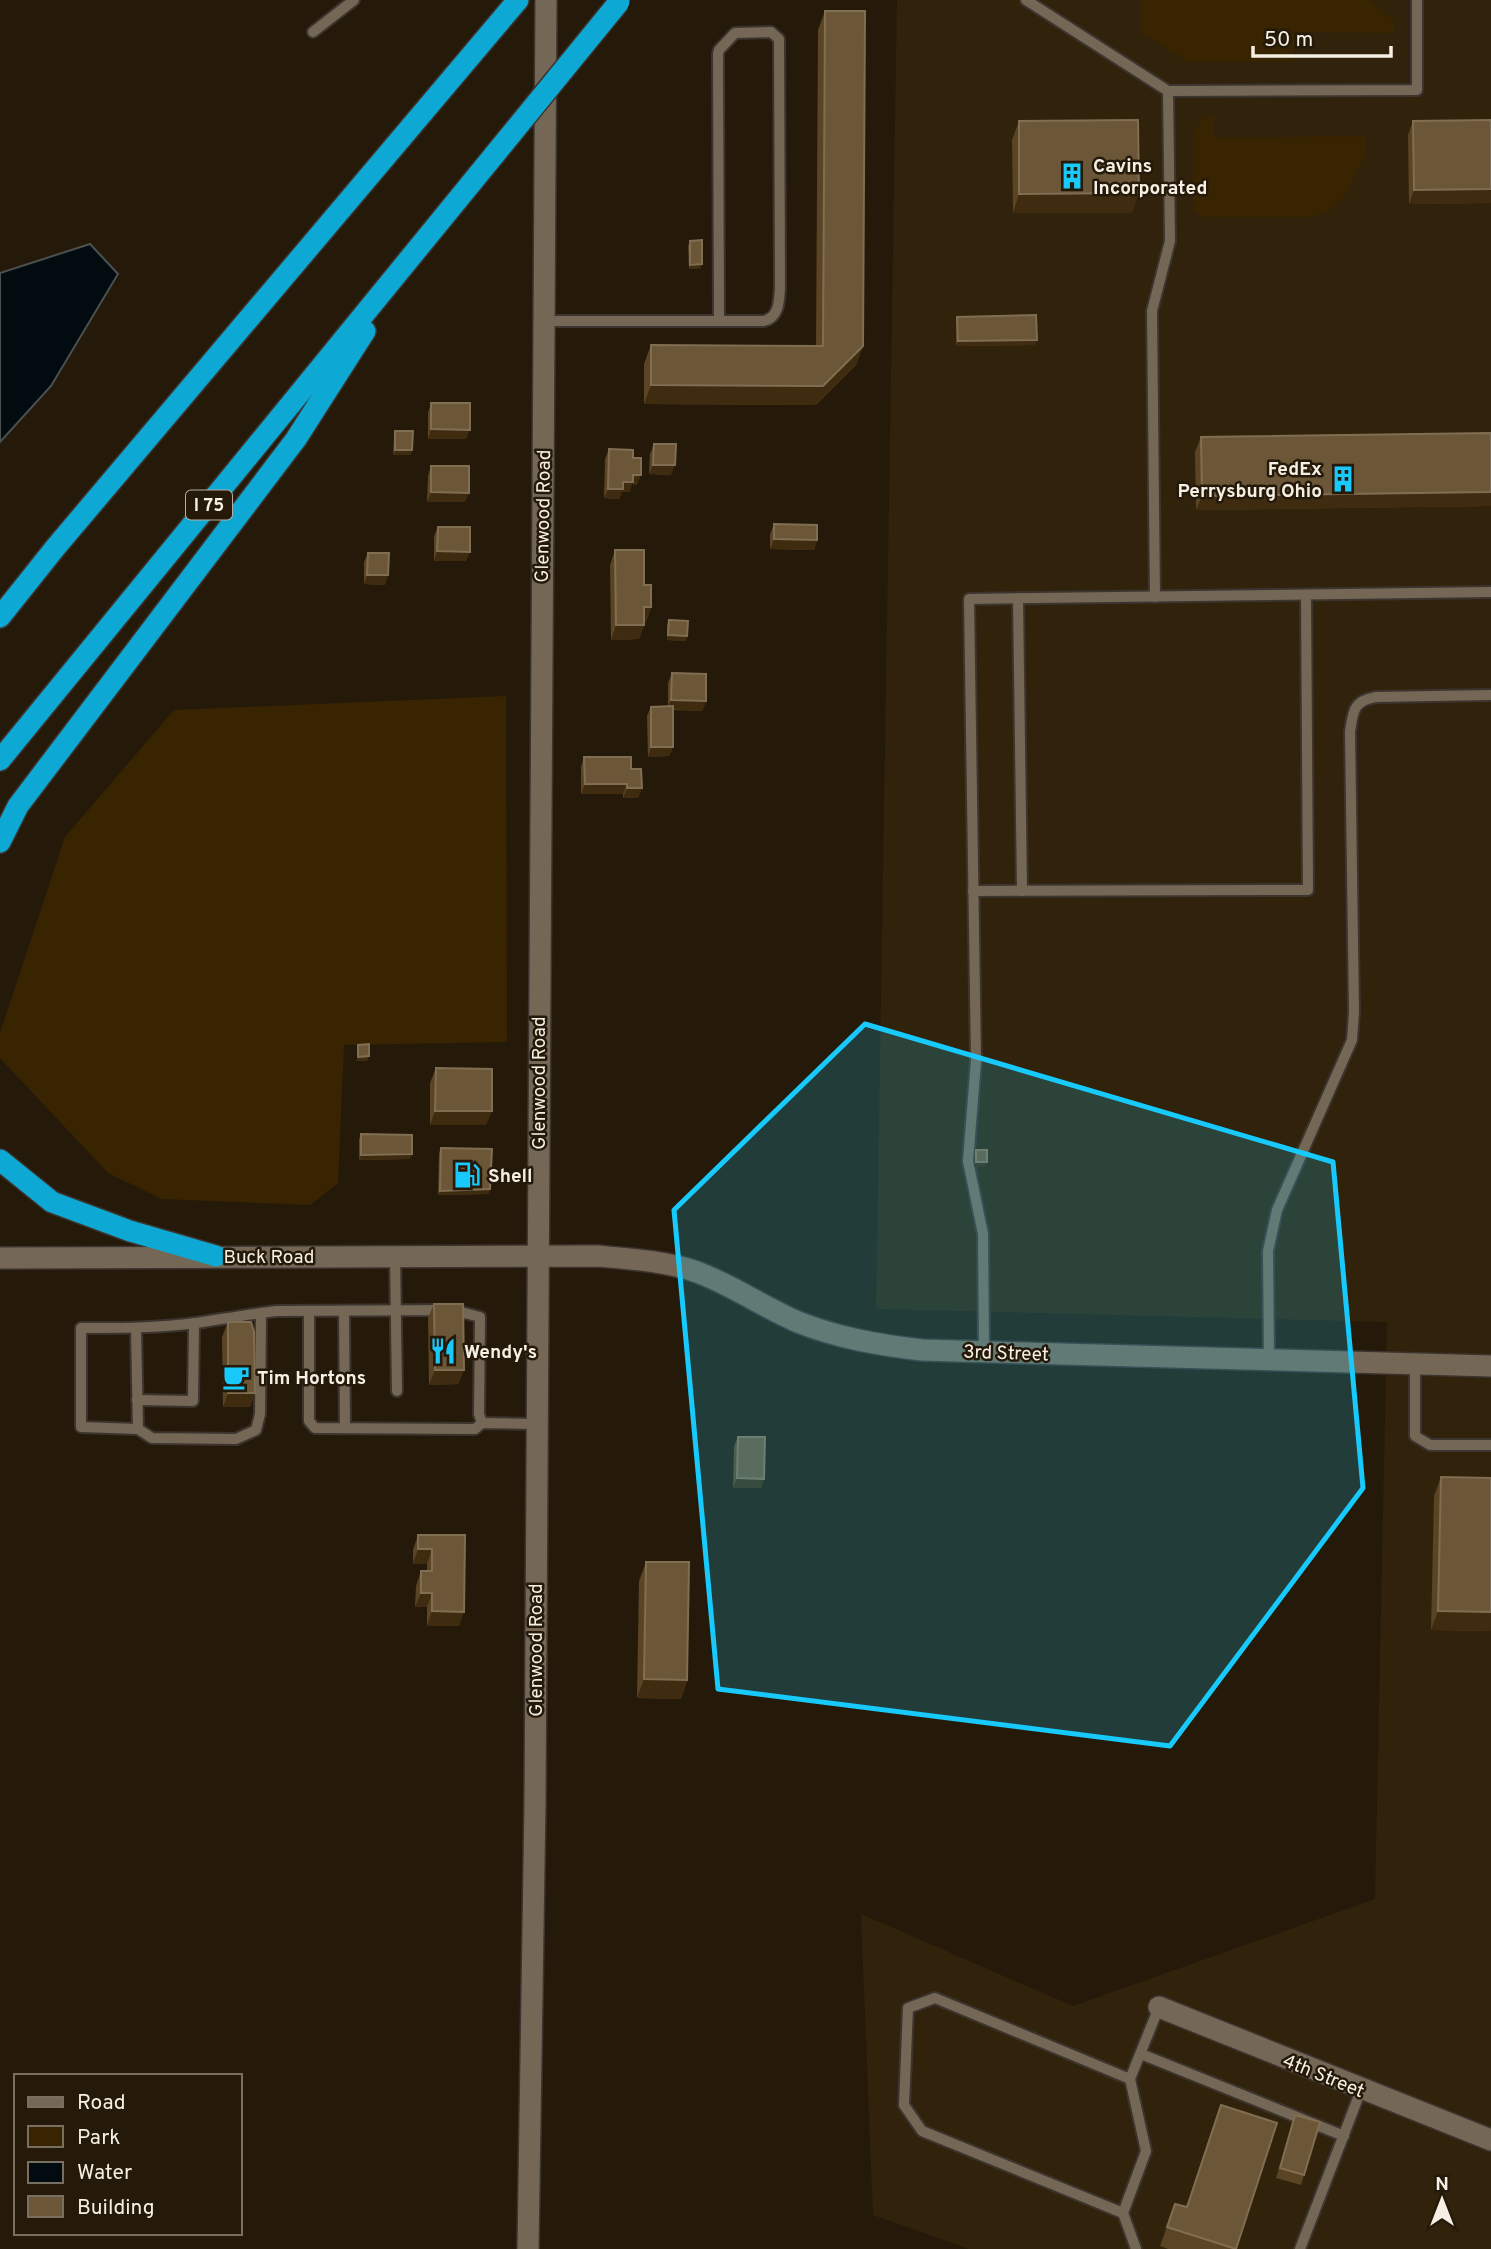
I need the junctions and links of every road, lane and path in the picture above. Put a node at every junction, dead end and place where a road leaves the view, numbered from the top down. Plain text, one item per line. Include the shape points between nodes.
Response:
1 (354, 0) edge
2 (518, 0) edge
3 (546, 0) edge
4 (1026, 0) edge
5 (1417, 0) edge
6 (620, 1) edge
7 (313, 32) dead end
8 (1168, 91) junction
9 (417, 249) junction
10 (544, 321) junction
11 (719, 321) junction
12 (55, 548) junction
13 (1491, 592) edge
14 (1306, 595) junction
15 (1155, 597) junction
16 (0, 598) edge
17 (1018, 598) junction
18 (0, 617) edge
19 (1491, 695) edge
20 (0, 760) edge
21 (0, 842) edge
22 (973, 891) junction
23 (1022, 891) junction
24 (0, 1160) edge
25 (395, 1255) junction
26 (537, 1255) junction
27 (216, 1256) junction
28 (0, 1258) edge
29 (310, 1311) junction
30 (344, 1311) junction
31 (397, 1311) junction
32 (261, 1313) junction
33 (194, 1323) junction
34 (136, 1328) junction
35 (984, 1351) junction
36 (1269, 1360) junction
37 (1415, 1364) junction
38 (1491, 1366) edge
39 (397, 1391) dead end
40 (137, 1400) junction
41 (482, 1423) junction
42 (536, 1423) junction
43 (345, 1428) junction
44 (138, 1429) junction
45 (1491, 1445) edge
46 (1159, 2007) joint
47 (1141, 2053) junction
48 (1130, 2079) junction
49 (1362, 2090) junction
50 (1344, 2136) junction
51 (1491, 2140) edge
52 (1123, 2213) junction
53 (528, 2249) edge
54 (1136, 2249) edge
55 (1300, 2249) edge

1 - 7 lane
2 - 12 highway
3 - 10 street, Glenwood Road
4 - 8 lane
5 - 8 lane via 1417,90
6 - 9 highway, I 75, bridge
8 - 15 lane via 1170,241 1152,311
9 - 20 highway, I 75
9 - 21 highway via 296,439 18,806
10 - 11 lane
10 - 26 street, Glenwood Road
11 - 11 lane via 764,321 774,315 778,305 779,39 771,32 735,33 719,50
12 - 16 highway
12 - 18 highway
13 - 14 lane
14 - 15 lane
14 - 23 lane via 1308,890
15 - 17 lane
17 - 22 lane via 969,599
17 - 23 lane
19 - 36 lane via 1376,697 1363,699 1352,716 1352,1040 1277,1210 1269,1251
22 - 23 lane
22 - 35 lane via 976,1061 968,1161 983,1234
24 - 27 highway via 52,1202
25 - 26 street, Buck Road
25 - 27 street, Buck Road
25 - 31 lane
26 - 35 street, 3rd Street via 668,1264 723,1283 799,1322 849,1339 922,1350
26 - 42 street, Glenwood Road
27 - 28 street, Buck Road
29 - 30 lane
29 - 32 lane
29 - 43 lane via 310,1421 315,1427
30 - 31 lane
30 - 43 lane
31 - 39 lane
31 - 41 lane via 453,1310 480,1317
32 - 33 lane
32 - 44 lane via 256,1430 236,1438 152,1438
33 - 34 lane
33 - 40 lane via 193,1401
34 - 40 lane
34 - 44 lane via 81,1328 81,1427
35 - 36 street, 3rd Street
36 - 37 street, 3rd Street
37 - 38 street, 3rd Street
37 - 45 lane via 1415,1436 1430,1445
40 - 44 lane
41 - 42 lane
41 - 43 lane via 475,1429
42 - 53 street, Glenwood Road
46 - 47 lane
46 - 49 street, 4th Street
47 - 48 lane
47 - 50 lane
48 - 52 lane via 1146,2151
48 - 52 lane via 935,1998 908,2008 904,2105 922,2131
49 - 50 lane
49 - 51 street, 4th Street
50 - 55 lane
52 - 54 lane

